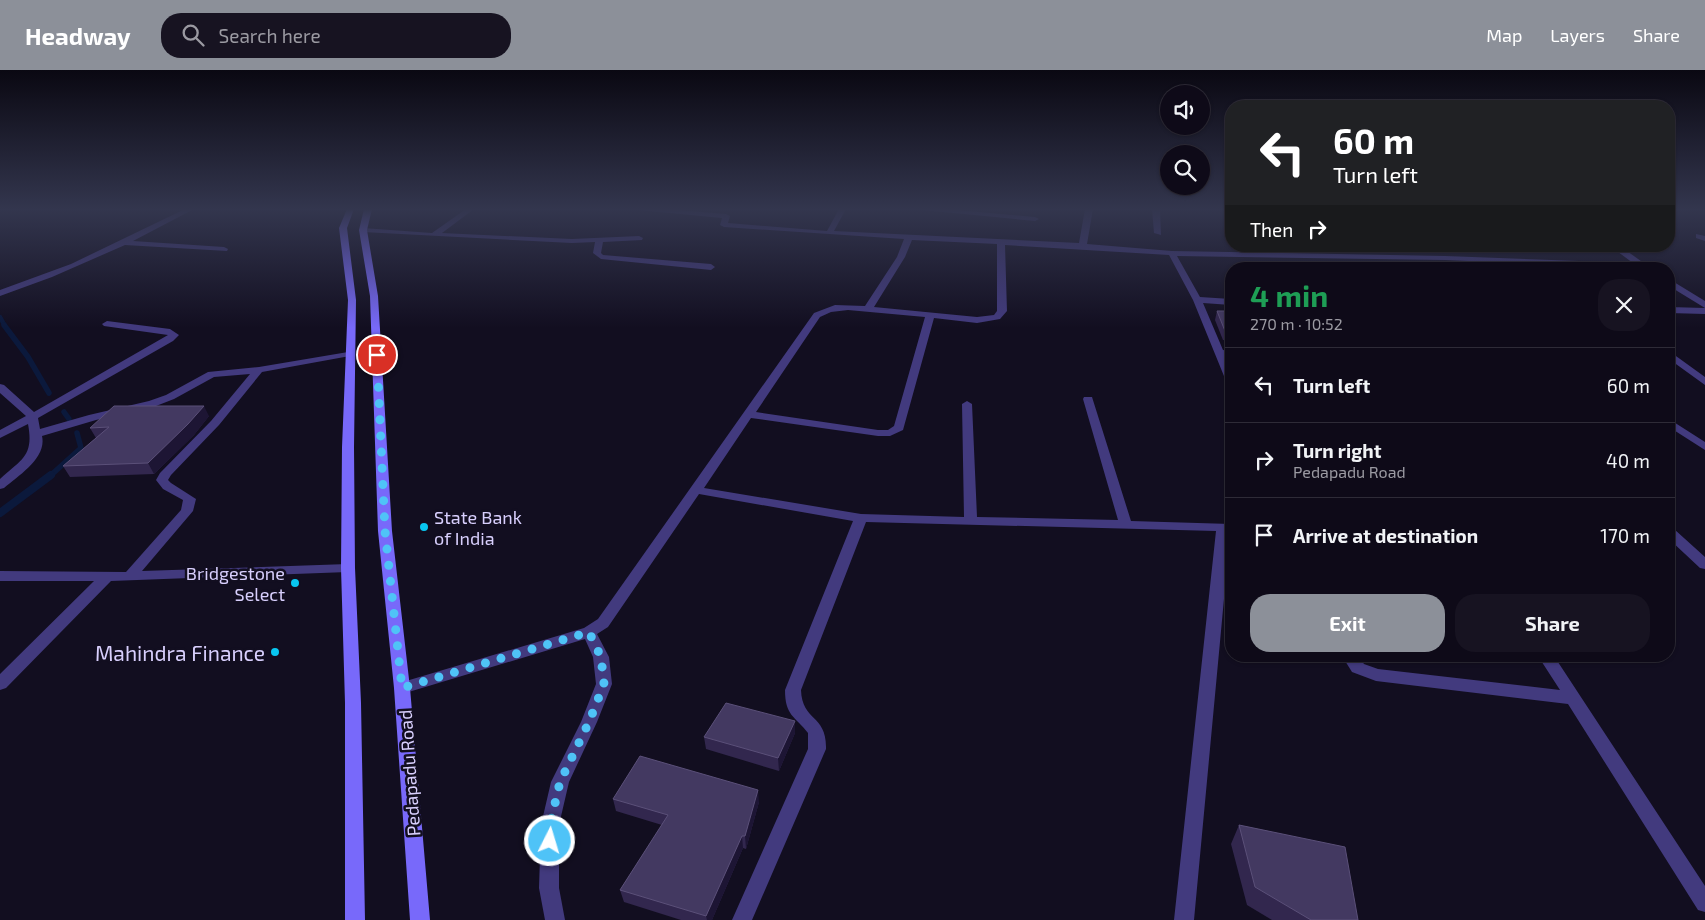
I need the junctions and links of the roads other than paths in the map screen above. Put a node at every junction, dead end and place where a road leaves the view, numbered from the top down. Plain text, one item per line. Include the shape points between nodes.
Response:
1 (112, 249) edge
2 (219, 249) edge
3 (224, 249) dead end
4 (346, 249) edge
5 (366, 249) edge
6 (598, 249) edge
7 (904, 249) edge
8 (1001, 249) edge
9 (1117, 249) edge
10 (1623, 252) edge
11 (1172, 253) junction
12 (1534, 262) edge
13 (1638, 262) edge
14 (711, 267) dead end
15 (1675, 286) edge
16 (0, 293) edge
17 (1197, 300) junction
18 (1225, 302) edge
19 (1705, 305) edge
20 (868, 309) junction
21 (1675, 310) edge
22 (1705, 310) edge
23 (930, 315) junction
24 (107, 324) dead end
25 (350, 353) junction
26 (1218, 353) junction
27 (1225, 354) edge
28 (1675, 359) edge
29 (1225, 368) edge
30 (259, 370) junction
31 (1705, 382) edge
32 (0, 387) edge
33 (1088, 399) dead end
34 (967, 404) dead end
35 (748, 414) junction
36 (32, 416) junction
37 (1675, 426) edge
38 (36, 434) junction
39 (0, 435) edge
40 (1705, 447) edge
41 (0, 485) edge
42 (696, 490) junction
43 (861, 518) junction
44 (971, 522) junction
45 (1124, 523) junction
46 (1225, 527) edge
47 (1675, 538) edge
48 (1225, 545) edge
49 (1705, 565) edge
50 (348, 568) junction
51 (0, 576) edge
52 (130, 576) junction
53 (107, 577) junction
54 (589, 632) junction
55 (1354, 662) edge
56 (1550, 662) edge
57 (0, 684) edge
58 (402, 688) junction
59 (1573, 698) junction
60 (1705, 903) edge
61 (355, 920) edge
62 (420, 920) edge
63 (555, 920) edge
64 (742, 920) edge
65 (1184, 920) edge

1 - 16 street via 33,283
2 - 3 street
4 - 25 main road via 352,300
5 - 58 main road, Pedapadu Road via 374,296 385,531
6 - 14 street via 601,257
7 - 20 street
8 - 23 street via 1002,311 997,317 978,320
9 - 11 street
10 - 13 street
11 - 12 street
11 - 17 street
15 - 19 street
17 - 18 street
17 - 26 street
20 - 23 street
20 - 35 street via 836,308 817,315
21 - 22 street
23 - 35 street via 900,428 890,433 878,433
24 - 36 street via 174,335
25 - 30 street
25 - 50 main road
26 - 27 street
26 - 29 street
28 - 31 street
30 - 38 street via 212,374 152,404
30 - 52 street via 215,423 166,473 162,480 190,499 187,510
32 - 36 street
33 - 45 street
34 - 44 street
35 - 42 street
36 - 38 street
36 - 39 street
37 - 40 street
38 - 41 street via 31,458
42 - 43 street
42 - 54 street via 614,609 603,623
43 - 44 street
43 - 64 street via 793,690 797,712 814,726 818,737 817,749
44 - 45 street
45 - 46 street
47 - 49 street
48 - 65 street
50 - 52 street
50 - 61 main road
51 - 53 street
52 - 53 street
53 - 57 street
54 - 58 street
54 - 63 street via 601,657 604,684 560,782 550,825 549,888
55 - 59 street via 1358,668 1376,675
56 - 59 street
58 - 62 main road, Pedapadu Road
59 - 60 street

